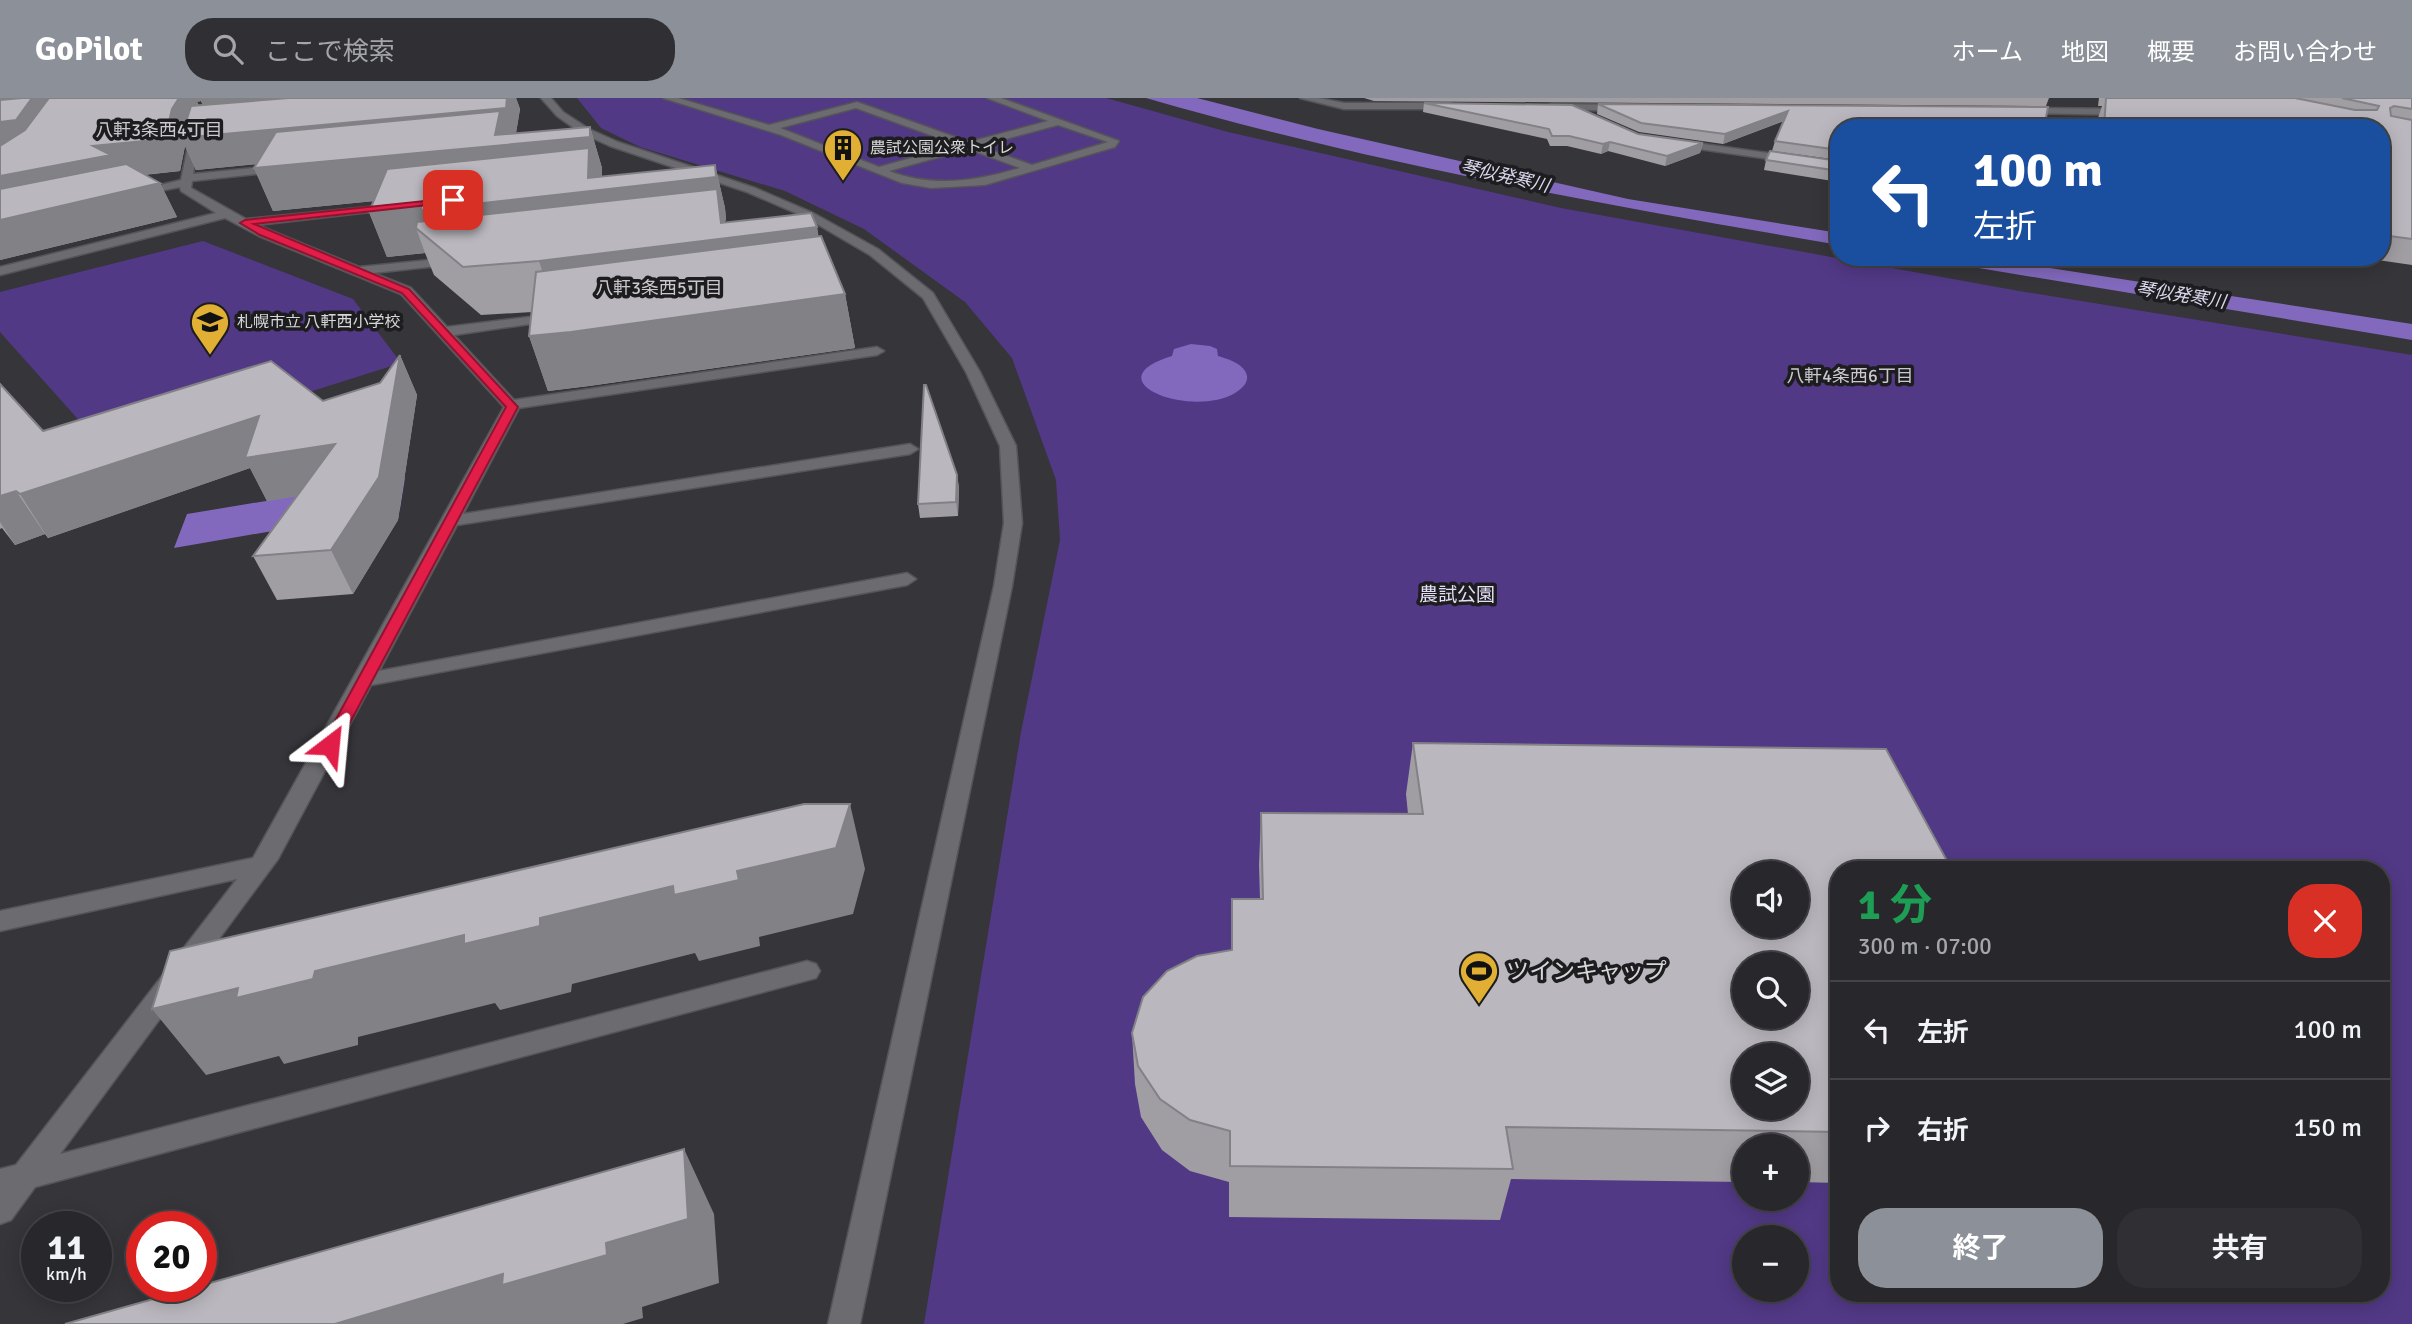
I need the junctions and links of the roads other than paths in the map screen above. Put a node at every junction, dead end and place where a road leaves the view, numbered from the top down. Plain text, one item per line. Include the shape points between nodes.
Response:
1 (546, 98) edge
2 (668, 98) edge
3 (992, 98) edge
4 (1305, 98) edge
5 (2116, 98) edge
6 (877, 100) dead end
7 (216, 102) edge
8 (1387, 102) edge
9 (858, 105) junction
10 (200, 107) edge
11 (1464, 107) edge
12 (1543, 107) edge
13 (1569, 108) junction
14 (1636, 108) edge
15 (2012, 108) edge
16 (2109, 112) junction
17 (1591, 118) edge
18 (2117, 119) edge
19 (1060, 121) junction
20 (770, 128) junction
21 (214, 130) edge
22 (200, 131) junction
23 (1663, 142) edge
24 (969, 146) junction
25 (1830, 165) edge
26 (298, 167) edge
27 (1033, 169) junction
28 (879, 170) junction
29 (187, 180) junction
30 (126, 195) edge
31 (406, 205) edge
32 (235, 218) junction
33 (468, 258) edge
34 (0, 271) edge
35 (357, 271) junction
36 (578, 314) edge
37 (443, 332) junction
38 (877, 351) dead end
39 (511, 405) junction
40 (910, 449) dead end
41 (451, 521) junction
42 (907, 579) dead end
43 (366, 680) junction
44 (261, 865) junction
45 (0, 921) edge
46 (807, 971) dead end
47 (13, 1180) edge
48 (0, 1210) edge
49 (844, 1324) edge

1 - 49 street via 584,131 751,190 809,215 874,252 928,296 973,372 1008,446 1013,523 1003,586
2 - 20 street
3 - 19 street
4 - 8 street via 1344,106
5 - 16 street via 2140,112
6 - 9 street
7 - 10 street
7 - 22 street
8 - 11 street
9 - 20 street
9 - 24 street
12 - 13 street
13 - 14 street
13 - 17 street
15 - 16 street
16 - 18 street
19 - 24 street
19 - 27 street via 1114,141
20 - 28 street
21 - 22 street
22 - 29 street
23 - 25 street
24 - 27 street
24 - 28 street
26 - 29 street
27 - 28 street via 985,183 957,185 906,181
29 - 30 street
29 - 32 street via 185,189
31 - 32 street
32 - 34 street
32 - 35 street
33 - 35 street
35 - 37 street via 406,291
36 - 37 street
37 - 39 street
38 - 39 street
39 - 41 street
40 - 41 street
41 - 43 street
42 - 43 street
43 - 44 street
44 - 45 street
44 - 47 street
46 - 47 street
47 - 48 street

